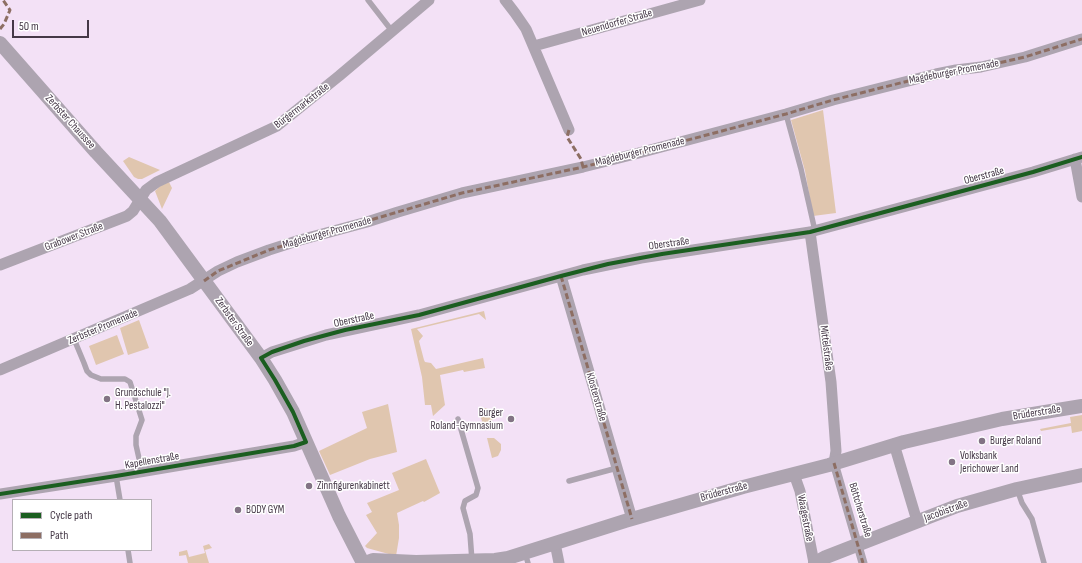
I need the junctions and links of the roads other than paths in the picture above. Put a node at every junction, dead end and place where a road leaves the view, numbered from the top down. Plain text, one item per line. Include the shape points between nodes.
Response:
1 (368, 0) edge
2 (429, 0) edge
3 (505, 0) edge
4 (700, 0) edge
5 (392, 31) junction
6 (1082, 39) edge
7 (0, 44) edge
8 (534, 46) junction
9 (786, 114) junction
10 (569, 130) dead end
11 (1079, 158) edge
12 (1082, 197) edge
13 (141, 200) junction
14 (812, 232) junction
15 (0, 266) edge
16 (561, 276) junction
17 (204, 281) junction
18 (74, 339) junction
19 (261, 358) junction
20 (0, 370) edge
21 (1082, 406) edge
22 (458, 420) dead end
23 (306, 442) junction
24 (894, 444) junction
25 (834, 463) junction
26 (617, 468) junction
27 (142, 472) junction
28 (794, 474) junction
29 (1082, 475) edge
30 (116, 476) junction
31 (570, 481) dead end
32 (1017, 489) junction
33 (0, 494) edge
34 (120, 499) edge
35 (632, 519) junction
36 (917, 521) junction
37 (555, 543) junction
38 (858, 544) junction
39 (128, 551) edge
40 (526, 558) edge
41 (472, 561) junction
42 (130, 563) edge
43 (364, 563) edge
44 (559, 563) edge
45 (815, 563) edge
46 (863, 563) edge
47 (1044, 563) edge

1 - 5 lane
2 - 5 street, Bürgermarkstraße
3 - 8 street via 526,29
4 - 8 street, Neuendorfer Straße
5 - 13 street, Bürgermarkstraße via 277,126 157,182 146,190
6 - 9 street, Magdeburger Promenade via 1025,57 980,68 936,74
7 - 13 street, Zerbster Chaussee
8 - 10 street
9 - 14 lane, Mittelstraße via 801,169
9 - 17 street, Magdeburger Promenade via 583,167 462,193 269,250 218,271
11 - 12 street
11 - 14 street, Oberstraße
13 - 15 street, Grabower Straße via 127,216
13 - 17 street, Zerbster Straße via 160,221
14 - 16 street, Oberstraße via 641,258
14 - 25 street, Mittelstraße via 830,382 836,451
16 - 19 street, Oberstraße via 419,315 326,335
16 - 26 street, Klosterstraße
17 - 18 street, Zerbster Promenade via 190,290
17 - 19 street, Zerbster Straße
18 - 20 street, Zerbster Promenade
18 - 27 lane via 91,375 101,379 126,379 130,382 142,420 136,436 136,445
19 - 23 street, Zerbster Straße via 294,412
21 - 24 street, Brüderstraße via 1002,419
22 - 41 lane via 478,488 476,495 465,501 463,508 470,534
23 - 27 street, Kapellenstraße
23 - 43 street, Zerbster Straße via 339,516
24 - 25 street, Brüderstraße
24 - 36 street
25 - 28 street, Brüderstraße
25 - 38 street, Böttcherstraße
26 - 31 lane
26 - 35 street, Klosterstraße
27 - 30 street, Kapellenstraße
28 - 35 street, Brüderstraße
28 - 45 street, Waagestraße
29 - 32 street, Jacobistraße
30 - 33 street, Kapellenstraße
30 - 34 lane
32 - 36 street, Jacobistraße via 957,506
32 - 47 lane via 1032,519
35 - 37 street, Brüderstraße
36 - 38 street, Jacobistraße
37 - 40 street, Brüderstraße
37 - 44 street
38 - 45 street, Jacobistraße
38 - 46 street, Böttcherstraße
39 - 42 lane
40 - 41 street, Brüderstraße
41 - 43 street, Brüderstraße via 373,560

